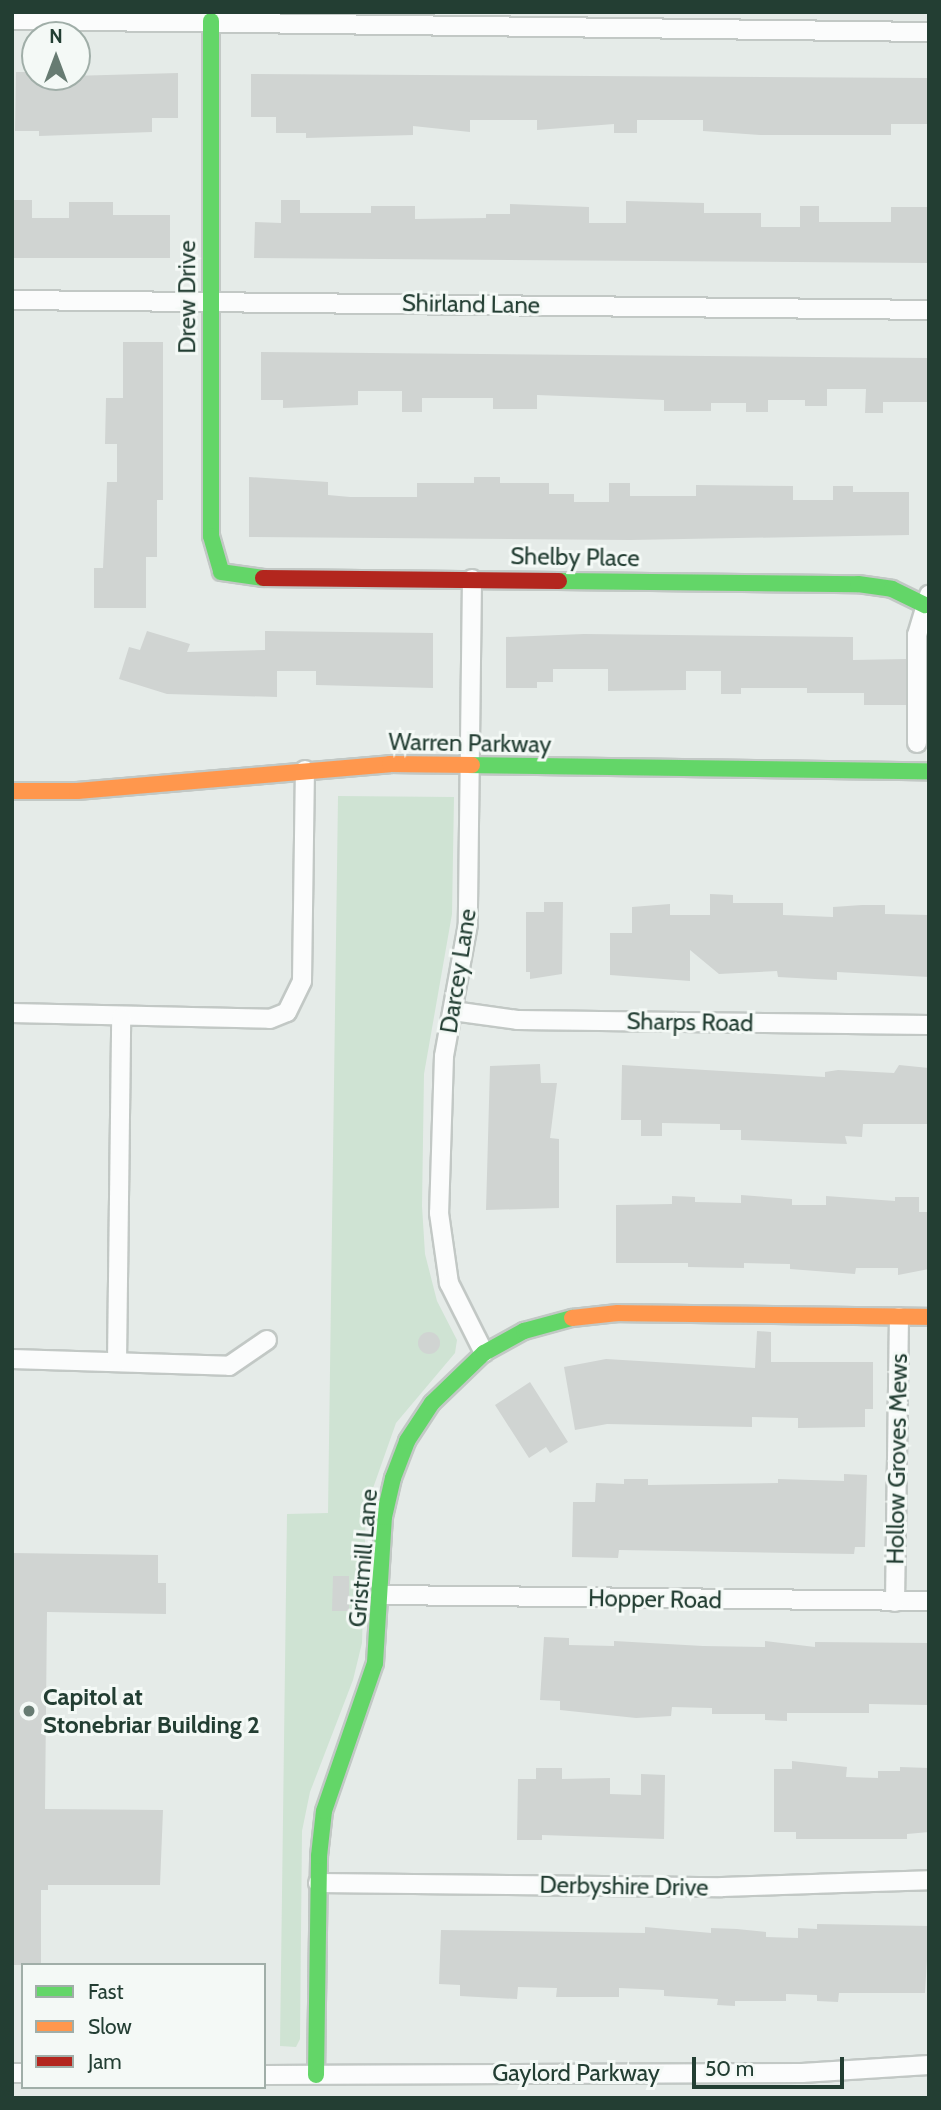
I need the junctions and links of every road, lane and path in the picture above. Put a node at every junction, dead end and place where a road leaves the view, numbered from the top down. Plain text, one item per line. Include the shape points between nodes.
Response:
1 (455, 19) edge
2 (12, 20) edge
3 (211, 21) junction
4 (929, 32) edge
5 (12, 300) edge
6 (210, 301) junction
7 (929, 310) edge
8 (221, 572) joint
9 (472, 579) junction
10 (927, 600) edge
11 (917, 743) dead end
12 (470, 766) junction
13 (305, 770) junction
14 (929, 771) edge
15 (12, 791) edge
16 (453, 1011) junction
17 (12, 1013) edge
18 (121, 1017) junction
19 (929, 1025) edge
20 (899, 1317) junction
21 (929, 1317) edge
22 (267, 1340) dead end
23 (484, 1353) junction
24 (12, 1359) edge
25 (117, 1362) junction
26 (382, 1595) junction
27 (929, 1601) edge
28 (895, 1602) junction
29 (929, 1880) edge
30 (318, 1883) junction
31 (929, 2065) edge
32 (266, 2075) edge
33 (316, 2075) junction

1 - 3 street
1 - 4 street
2 - 3 street
3 - 6 street, Drew Drive
5 - 6 street, Shirland Lane
6 - 7 street, Shirland Lane
6 - 8 street, Drew Drive via 212,536
8 - 9 street, Shelby Place via 249,578
9 - 10 street, Shelby Place via 858,584
9 - 12 street, Darcey Lane
10 - 11 street via 917,635
12 - 13 street, Warren Parkway via 390,764
12 - 14 street, Warren Parkway
12 - 16 street, Darcey Lane via 468,924
13 - 15 street, Warren Parkway via 77,791
13 - 18 street via 302,981 287,1012 270,1019
16 - 19 street, Sharps Road via 518,1020
16 - 23 street, Darcey Lane via 441,1082 440,1232 453,1295
17 - 18 street
18 - 25 street
20 - 21 street, Gristmill Lane
20 - 23 street, Gristmill Lane via 597,1313 543,1324
20 - 28 street, Hollow Groves Mews
22 - 25 street via 229,1366
23 - 26 street, Gristmill Lane via 432,1403 402,1453 384,1517
24 - 25 street
26 - 28 street, Hopper Road
26 - 30 street, Gristmill Lane via 376,1663 324,1811
27 - 28 street, Hopper Road
29 - 30 street, Derbyshire Drive via 722,1887
30 - 33 street, Gristmill Lane
31 - 33 street, Gaylord Parkway via 802,2073
32 - 33 street, Gaylord Parkway

